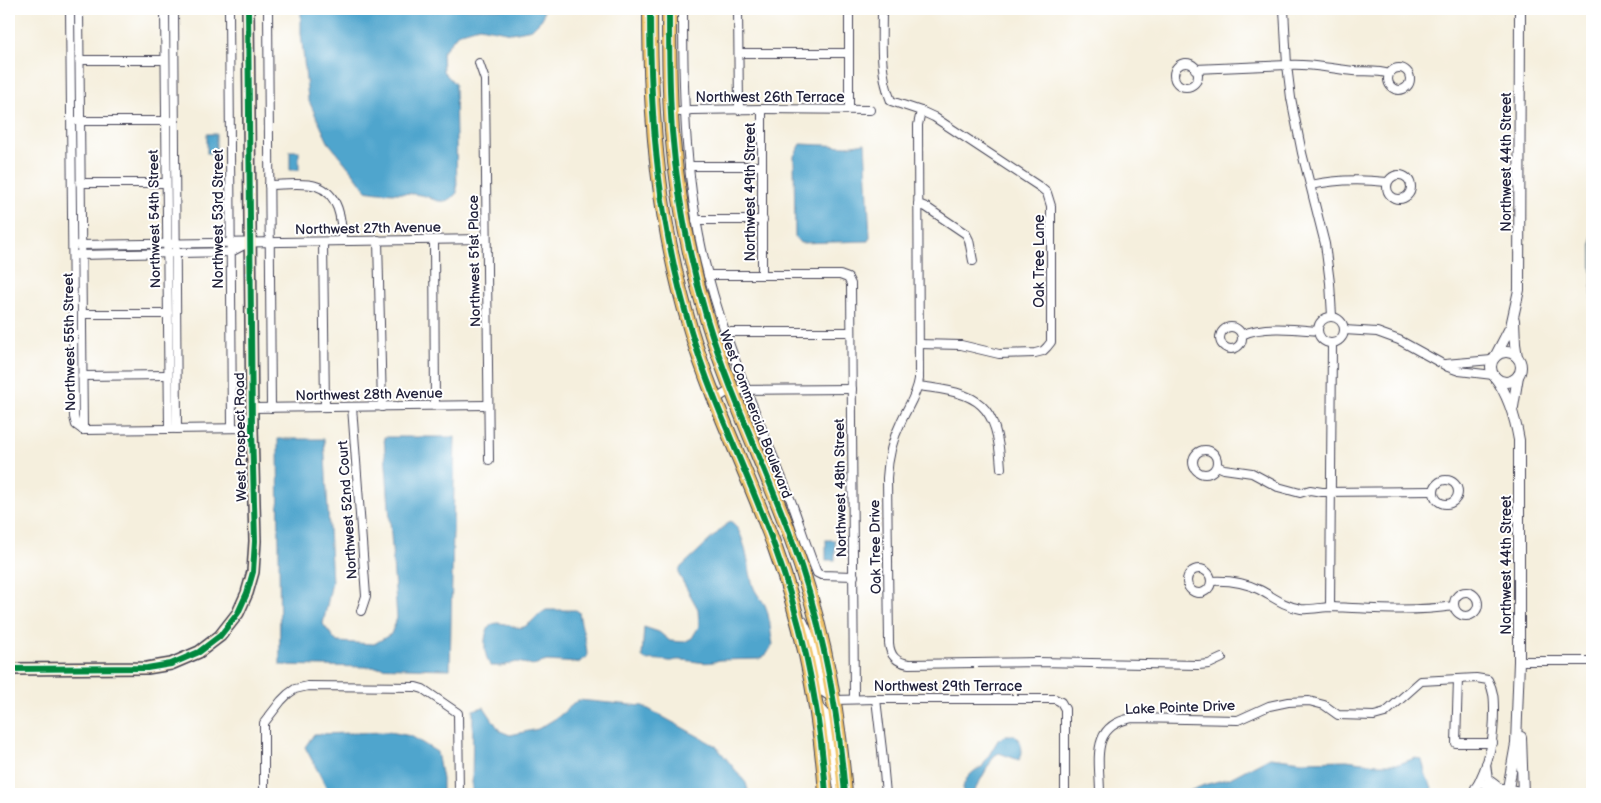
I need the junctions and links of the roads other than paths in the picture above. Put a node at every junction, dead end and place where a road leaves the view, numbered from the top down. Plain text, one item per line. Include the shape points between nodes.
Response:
1 (70, 9) edge
2 (79, 9) edge
3 (165, 9) edge
4 (174, 9) edge
5 (229, 9) edge
6 (248, 9) edge
7 (268, 9) edge
8 (595, 9) edge
9 (650, 9) edge
10 (669, 9) edge
11 (683, 9) edge
12 (738, 9) edge
13 (849, 9) edge
14 (882, 9) edge
15 (1284, 9) edge
16 (1520, 9) edge
17 (739, 53) junction
18 (849, 53) junction
19 (79, 60) junction
20 (165, 60) junction
21 (479, 63) dead end
22 (1287, 65) junction
23 (1195, 69) dead end
24 (1389, 74) dead end
25 (762, 109) junction
26 (850, 109) junction
27 (684, 110) junction
28 (738, 110) junction
29 (870, 110) dead end
30 (921, 111) junction
31 (671, 116) junction
32 (76, 121) junction
33 (166, 121) junction
34 (175, 121) junction
35 (689, 166) junction
36 (762, 166) junction
37 (80, 182) junction
38 (1388, 182) dead end
39 (166, 183) junction
40 (269, 185) junction
41 (1311, 185) junction
42 (918, 204) junction
43 (696, 220) junction
44 (763, 220) junction
45 (486, 239) junction
46 (378, 240) junction
47 (434, 240) junction
48 (342, 241) junction
49 (250, 242) junction
50 (270, 242) junction
51 (323, 242) junction
52 (231, 243) junction
53 (167, 244) junction
54 (176, 244) junction
55 (77, 245) junction
56 (231, 252) junction
57 (176, 253) junction
58 (167, 254) junction
59 (77, 255) junction
60 (973, 260) dead end
61 (708, 275) junction
62 (762, 275) junction
63 (82, 314) junction
64 (168, 314) junction
65 (1514, 314) junction
66 (1332, 316) junction
67 (1344, 330) junction
68 (1318, 331) junction
69 (725, 332) junction
70 (851, 332) junction
71 (1242, 335) dead end
72 (1332, 343) junction
73 (919, 344) junction
74 (1518, 357) junction
75 (1494, 358) junction
76 (1468, 363) junction
77 (1445, 364) junction
78 (1468, 372) junction
79 (168, 375) junction
80 (82, 376) junction
81 (1494, 376) junction
82 (1518, 376) junction
83 (918, 386) junction
84 (852, 389) junction
85 (730, 390) junction
86 (746, 390) junction
87 (715, 400) junction
88 (487, 405) junction
89 (382, 406) junction
90 (435, 406) junction
91 (325, 407) junction
92 (352, 407) junction
93 (252, 408) junction
94 (271, 408) junction
95 (1513, 410) junction
96 (232, 428) junction
97 (252, 428) junction
98 (169, 429) junction
99 (177, 429) junction
100 (83, 430) junction
101 (489, 460) dead end
102 (1217, 466) dead end
103 (1002, 468) dead end
104 (1330, 491) junction
105 (1434, 491) dead end
106 (854, 576) junction
107 (1211, 581) dead end
108 (791, 598) junction
109 (1454, 606) dead end
110 (1330, 607) junction
111 (361, 611) dead end
112 (1222, 658) dead end
113 (1519, 661) junction
114 (1592, 661) edge
115 (9, 670) edge
116 (1458, 679) junction
117 (854, 699) junction
118 (876, 699) junction
119 (835, 700) junction
120 (816, 703) junction
121 (1493, 743) junction
122 (1485, 784) edge
123 (1504, 791) edge
124 (1523, 792) edge
125 (264, 794) edge
126 (459, 794) edge
127 (826, 794) edge
128 (840, 794) edge
129 (845, 794) edge
130 (886, 794) edge
131 (1065, 794) edge
132 (1100, 794) edge
133 (1475, 794) edge

1 - 32 street, Northwest 55th Street
2 - 19 street, Northwest 55th Street
3 - 20 street, Northwest 54th Street
4 - 34 street, Northwest 54th Street
5 - 52 street, Northwest 53rd Street
6 - 49 main road, West Prospect Road
7 - 40 street
8 - 9 street
9 - 31 highway via 659,23 661,82
9 - 87 highway via 652,117 657,175 681,298
10 - 31 highway, West Commercial Boulevard
11 - 27 street
12 - 17 street
13 - 18 street
14 - 30 street via 885,88 891,101
15 - 22 street
16 - 65 street, Northwest 44th Street via 1519,290
17 - 18 street
17 - 28 street
18 - 26 street
19 - 20 street
19 - 32 street, Northwest 55th Street
20 - 33 street, Northwest 54th Street
21 - 45 street, Northwest 51st Place via 485,80
22 - 23 street
22 - 24 street
22 - 41 street via 1291,98
25 - 26 street, Northwest 26th Terrace
25 - 28 street, Northwest 26th Terrace
25 - 36 street, Northwest 49th Street
26 - 29 street, Northwest 26th Terrace
27 - 28 street, Northwest 26th Terrace
27 - 31 street, Northwest 26th Terrace
27 - 35 street
30 - 42 street, Oak Tree Drive via 918,125
30 - 73 street, Oak Tree Lane via 1047,193 1051,210 1052,334 1048,347 1035,353 998,354 954,344
31 - 85 highway, West Commercial Boulevard via 675,164 690,253
32 - 33 street
32 - 37 street, Northwest 55th Street
32 - 55 street, Northwest 55th Street
33 - 34 street
33 - 39 street, Northwest 54th Street
34 - 54 street, Northwest 54th Street
35 - 36 street
35 - 43 street
36 - 44 street, Northwest 49th Street
37 - 39 street
37 - 55 street, Northwest 55th Street
38 - 41 street via 1363,179
39 - 53 street, Northwest 54th Street
40 - 48 street via 315,186 329,192 340,212
40 - 50 street
41 - 66 street via 1325,244
42 - 60 street via 966,234
42 - 73 street, Oak Tree Drive
43 - 44 street
43 - 61 street
44 - 62 street, Northwest 49th Street
45 - 47 street, Northwest 27th Avenue
45 - 88 street, Northwest 51st Place
46 - 47 street, Northwest 27th Avenue
46 - 48 street, Northwest 27th Avenue
46 - 89 street
47 - 90 street
48 - 51 street, Northwest 27th Avenue
49 - 50 street, Northwest 27th Avenue
49 - 52 street, Northwest 27th Avenue
49 - 56 street, Northwest 27th Avenue
49 - 93 main road, West Prospect Road
50 - 51 street, Northwest 27th Avenue
50 - 94 street
51 - 91 street
52 - 54 street, Northwest 27th Avenue
52 - 56 street, Northwest 53rd Street
53 - 54 street, Northwest 27th Avenue
53 - 55 street, Northwest 27th Avenue
53 - 58 street, Northwest 54th Street
54 - 57 street, Northwest 54th Street
55 - 59 street, Northwest 55th Street
56 - 57 street, Northwest 27th Avenue
56 - 96 street, Northwest 53rd Street
57 - 58 street, Northwest 27th Avenue
57 - 99 street, Northwest 54th Street
58 - 59 street, Northwest 27th Avenue
58 - 64 street, Northwest 54th Street
59 - 63 street, Northwest 55th Street
59 - 100 street, Northwest 55th Street via 74,420
61 - 62 street
61 - 69 street
62 - 70 street, Northwest 48th Street via 840,275 848,278 851,284
63 - 64 street
63 - 80 street, Northwest 55th Street
64 - 79 street, Northwest 54th Street
65 - 74 street, Northwest 44th Street
65 - 75 street, Northwest 44th Street
66 - 67 street via 1340,320
66 - 68 street via 1320,322
67 - 72 street via 1340,340
67 - 77 street via 1377,332
68 - 71 street via 1259,330
68 - 72 street via 1321,338
69 - 70 street
69 - 86 street
70 - 84 street, Northwest 48th Street
72 - 104 street
73 - 83 street, Oak Tree Drive
74 - 75 street via 1501,352
74 - 82 street via 1521,369
75 - 76 street
75 - 81 street via 1491,369
76 - 77 street
76 - 78 street
77 - 78 street
78 - 81 street
79 - 80 street
79 - 98 street, Northwest 54th Street
80 - 100 street, Northwest 55th Street
81 - 82 street via 1508,382
81 - 95 street, Northwest 44th Street
82 - 95 street, Northwest 44th Street
83 - 103 street via 954,392 982,405 997,433
83 - 112 street, Oak Tree Drive via 896,433 887,470 889,643 894,658 909,664 1209,664
84 - 86 street
84 - 106 street, Northwest 48th Street
85 - 86 street
85 - 87 street
85 - 119 highway, West Commercial Boulevard via 807,585
86 - 106 street via 817,573
87 - 108 highway via 775,547
88 - 90 street, Northwest 28th Avenue
88 - 101 street, Northwest 51st Place
89 - 90 street, Northwest 28th Avenue
89 - 92 street, Northwest 28th Avenue
91 - 92 street, Northwest 28th Avenue
91 - 94 street, Northwest 28th Avenue
92 - 111 street, Northwest 52nd Court via 366,596
93 - 94 street, Northwest 28th Avenue
93 - 97 main road, West Prospect Road
95 - 113 street, Northwest 44th Street via 1519,440
96 - 97 street
96 - 99 street
97 - 115 main road, West Prospect Road via 253,572 241,608 220,636 186,659 153,668
98 - 99 street
98 - 100 street
102 - 104 street via 1252,473 1278,487 1300,492
104 - 105 street
104 - 110 street
106 - 117 street, Northwest 48th Street
107 - 110 street via 1239,582 1260,590 1272,599 1301,608
108 - 119 street via 811,638 823,692
108 - 120 highway
109 - 110 street
113 - 114 street
113 - 123 street, Northwest 44th Street via 1516,744
113 - 124 street, Northwest 44th Street
116 - 121 street, Lake Pointe Drive via 1488,680 1493,690
116 - 121 street via 1456,743
116 - 132 street, Lake Pointe Drive via 1420,680 1385,713 1374,716 1338,716 1324,705 1309,701 1270,706 1238,720 1121,720 1110,726 1102,737
117 - 118 street, Northwest 29th Terrace
117 - 119 street, Northwest 29th Terrace
118 - 130 street
118 - 131 street, Northwest 29th Terrace via 1055,699 1061,702 1065,709
119 - 129 highway, West Commercial Boulevard
120 - 127 highway
120 - 128 street via 827,716
121 - 122 street, Lake Pointe Drive via 1486,764
122 - 123 street
122 - 133 street, Lake Pointe Drive via 1475,788
123 - 124 street
125 - 126 street via 264,723 294,689 308,686 400,686 423,689 458,713

